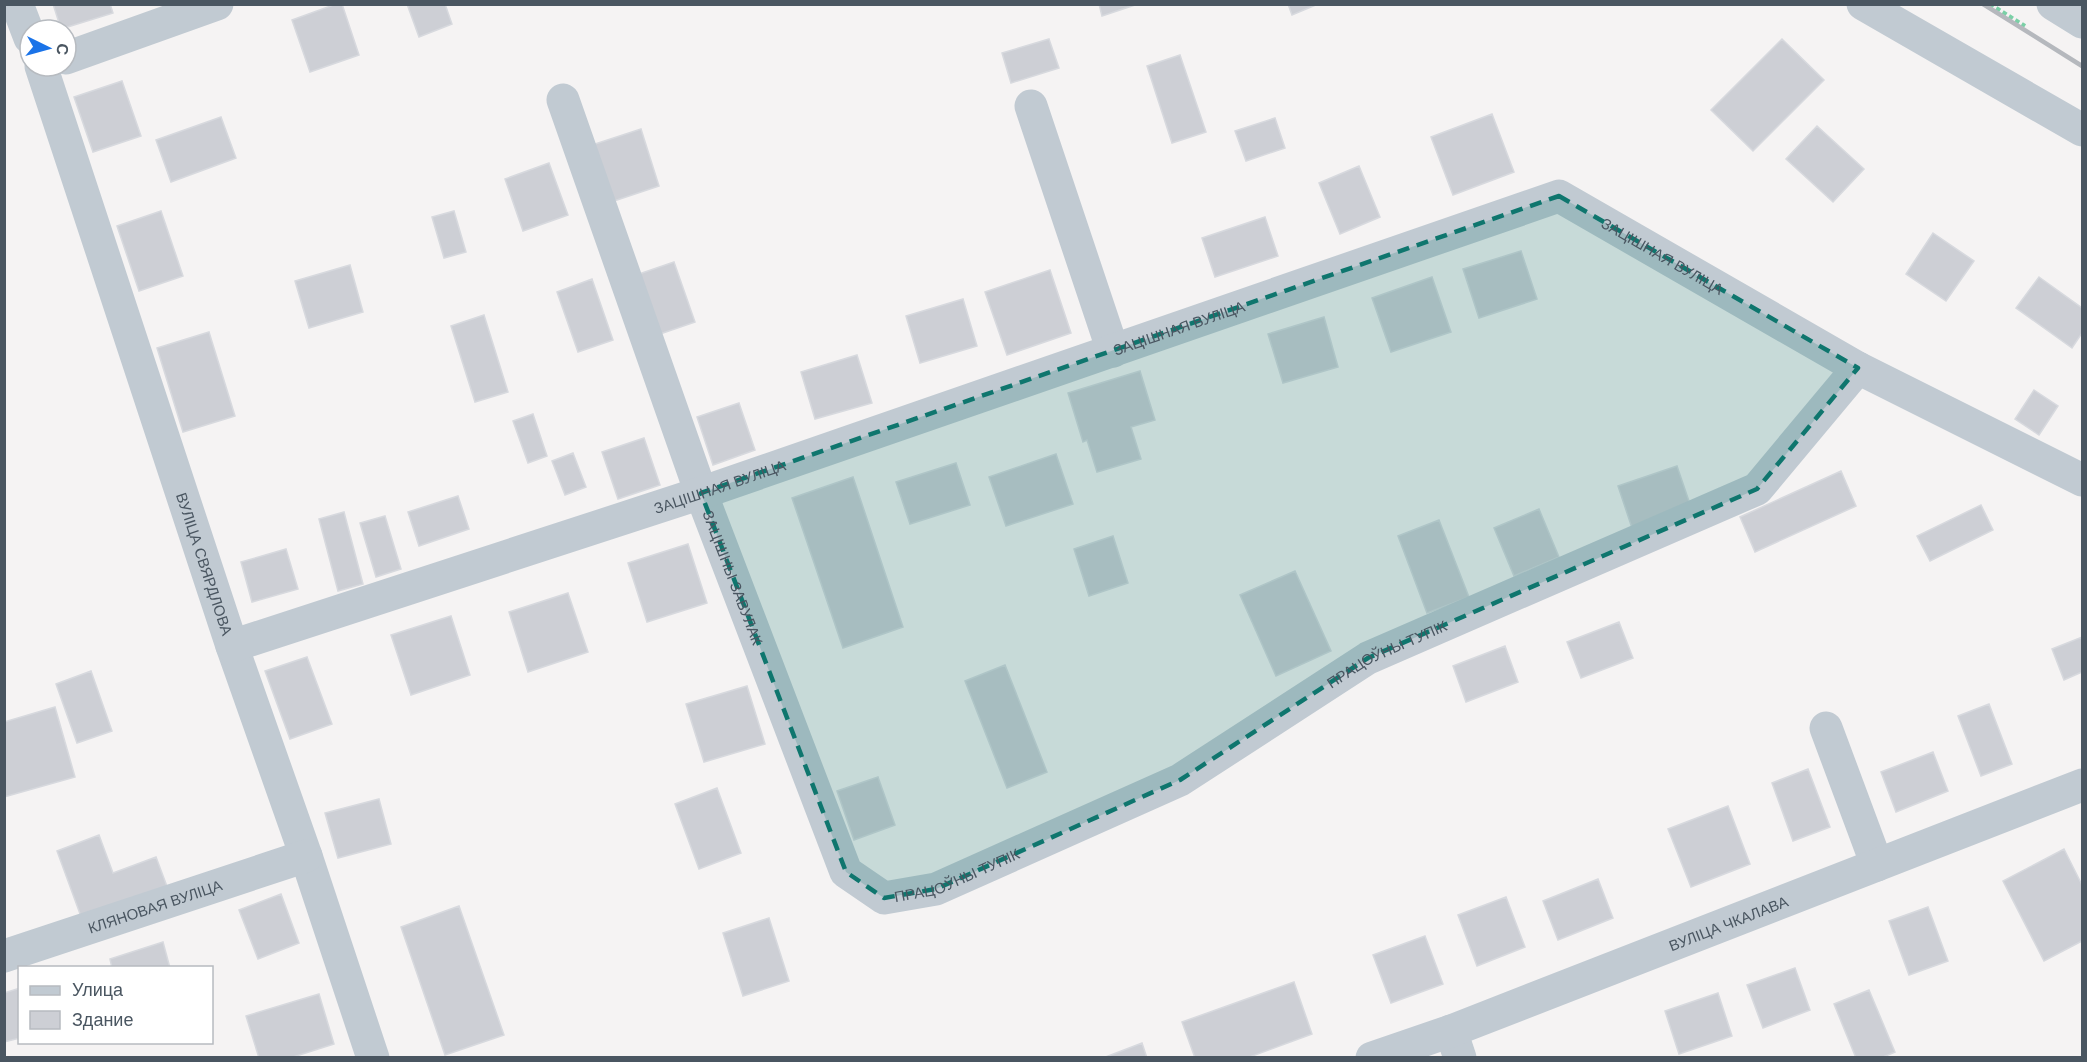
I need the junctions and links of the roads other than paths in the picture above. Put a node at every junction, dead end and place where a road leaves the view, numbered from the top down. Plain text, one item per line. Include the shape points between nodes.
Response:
1 (217, 4) edge
2 (1863, 4) edge
3 (2053, 4) edge
4 (2082, 21) edge
5 (78, 54) edge
6 (45, 78) edge
7 (563, 100) dead end
8 (1030, 106) dead end
9 (2082, 130) edge
10 (1113, 351) junction
11 (1858, 368) junction
12 (2082, 480) edge
13 (701, 494) junction
14 (232, 646) junction
15 (1826, 728) dead end
16 (2082, 785) edge
17 (306, 856) junction
18 (1877, 865) junction
19 (884, 898) joint
20 (4, 956) edge
21 (1455, 1044) edge
22 (373, 1058) edge
23 (1372, 1058) edge

1 - 5 street
2 - 9 street
3 - 4 street
6 - 14 street, ВУЛІЦА СВЯРДЛОВА
7 - 13 street, ЗАЦІШНЫ ЗАВУЛАК
8 - 10 street
10 - 11 street, ЗАЦІШНАЯ ВУЛІЦА via 1559,196
10 - 13 street, ЗАЦІШНАЯ ВУЛІЦА
11 - 12 street, ЗАЦІШНАЯ ВУЛІЦА
11 - 19 street, ПРАЦОЎНЫ ТУПІК via 1757,489 1368,658 1180,780 936,889
13 - 14 street, ЗАЦІШНАЯ ВУЛІЦА
13 - 19 street, ЗАЦІШНЫ ЗАВУЛАК via 846,872
14 - 17 street, ВУЛІЦА СВЯРДЛОВА
15 - 18 street
16 - 18 street, ВУЛІЦА ЧКАЛАВА
17 - 20 street, КЛЯНОВАЯ ВУЛІЦА
17 - 22 street, ВУЛІЦА СВЯРДЛОВА
18 - 21 street, ВУЛІЦА ЧКАЛАВА
21 - 23 street, ВУЛІЦА ЧКАЛАВА

